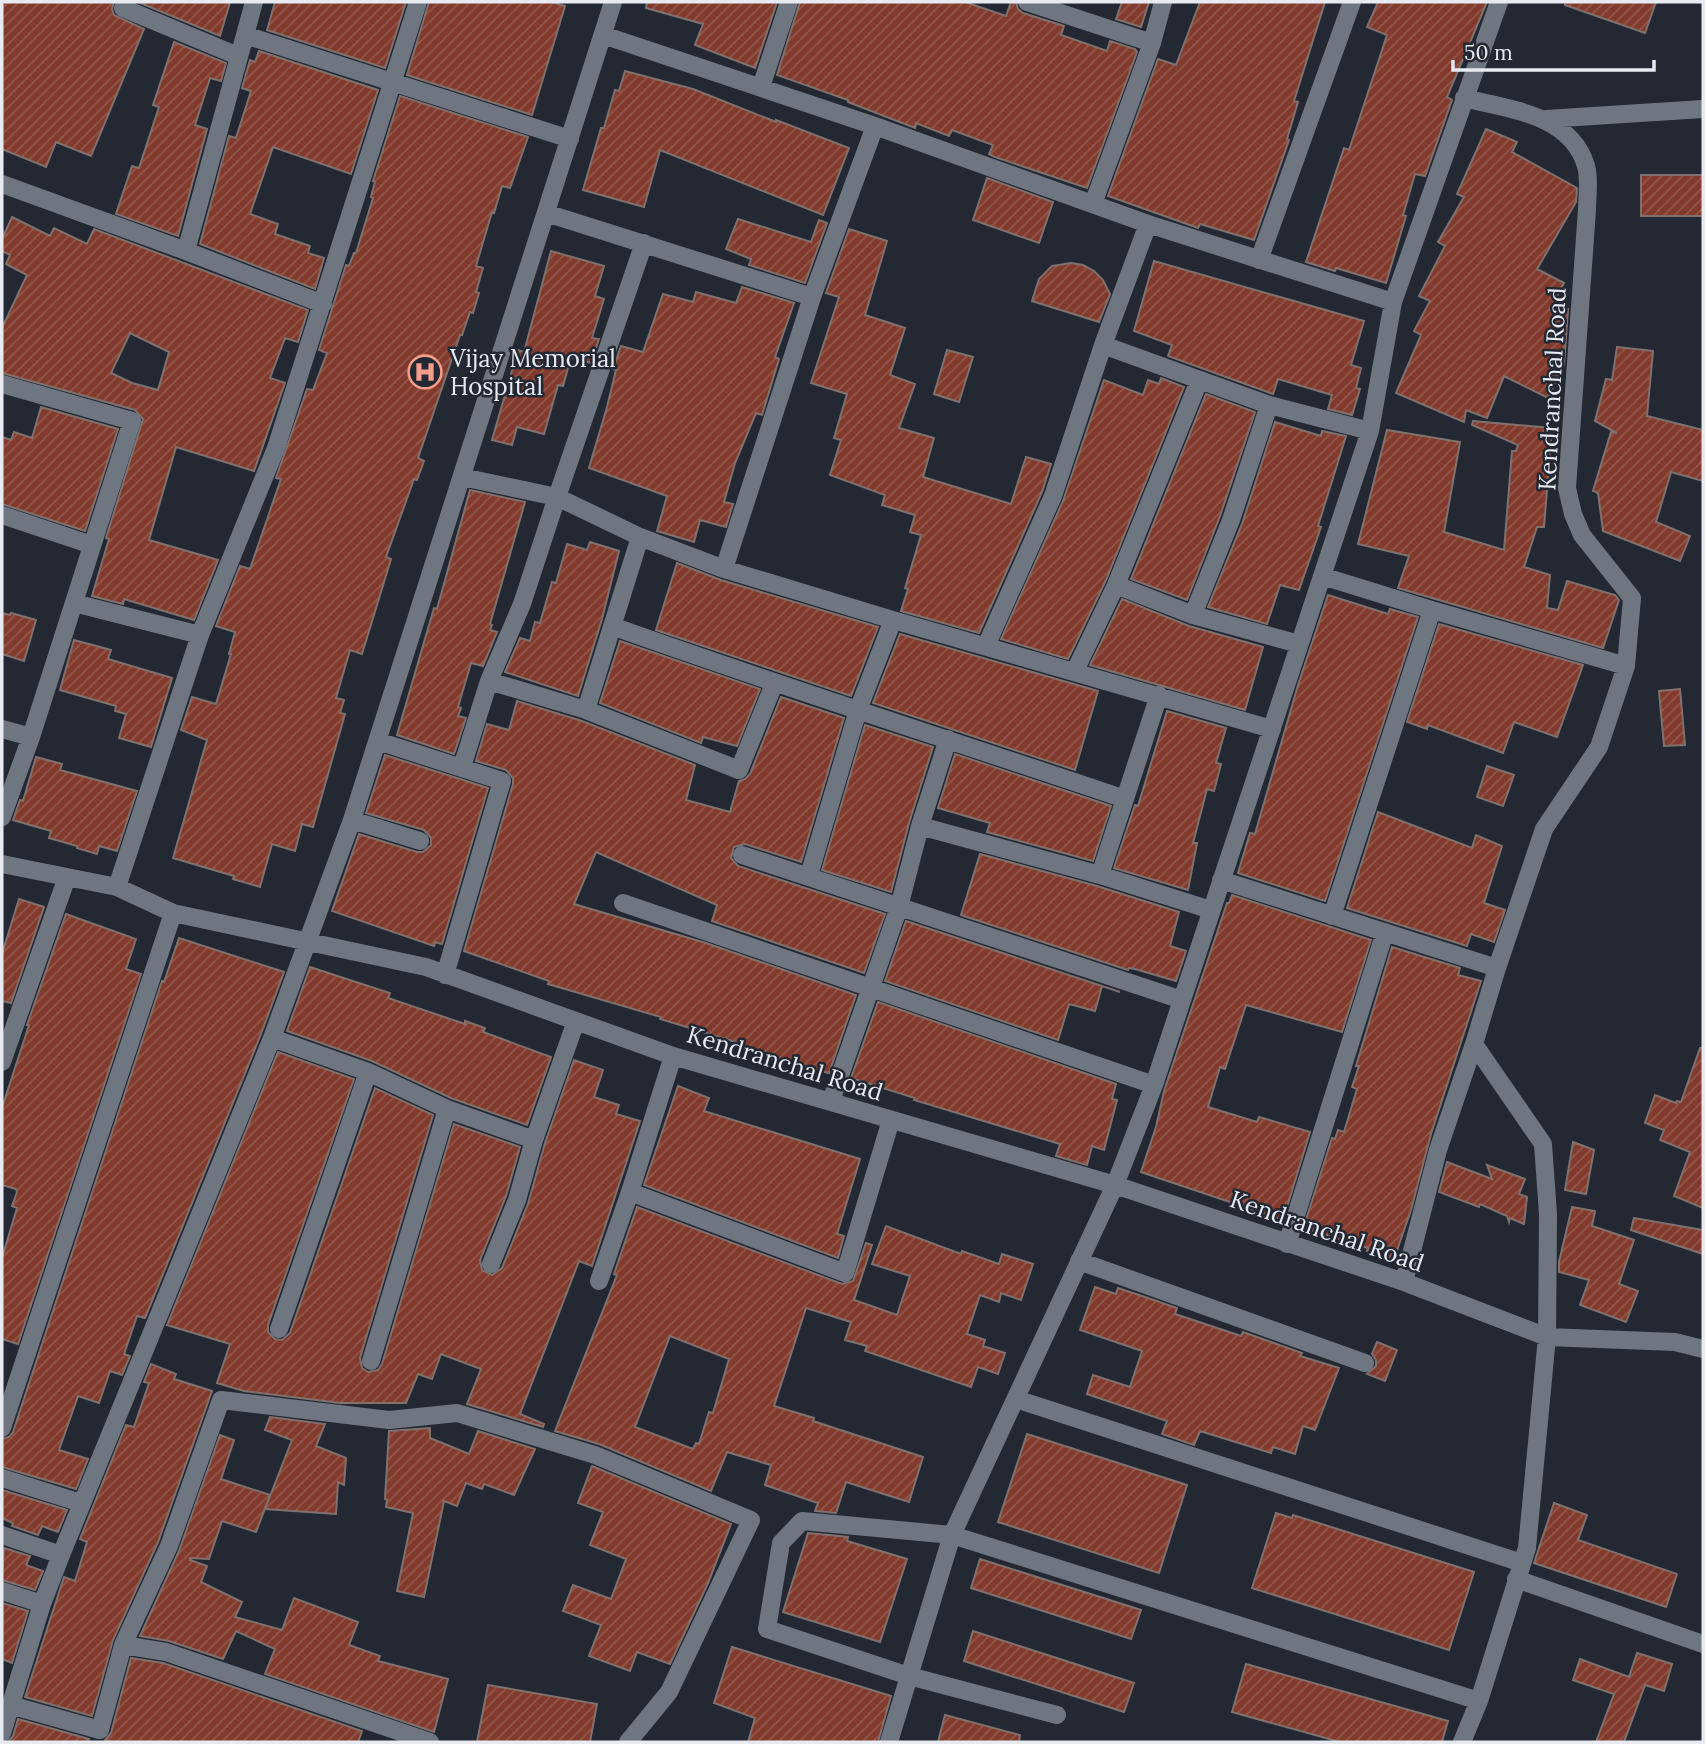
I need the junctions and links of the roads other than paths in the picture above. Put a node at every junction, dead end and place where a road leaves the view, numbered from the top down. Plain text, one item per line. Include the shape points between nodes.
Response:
1 (127, 2) edge
2 (254, 2) edge
3 (418, 2) edge
4 (613, 2) edge
5 (789, 2) edge
6 (1027, 2) edge
7 (1163, 2) edge
8 (1352, 2) edge
9 (1499, 2) edge
10 (245, 35) junction
11 (603, 35) junction
12 (1152, 43) junction
13 (238, 56) junction
14 (393, 83) junction
15 (761, 87) junction
16 (1464, 98) junction
17 (1703, 109) edge
18 (1546, 119) junction
19 (875, 126) junction
20 (570, 139) junction
21 (2, 184) edge
22 (1093, 204) junction
23 (546, 213) junction
24 (1148, 224) junction
25 (644, 243) junction
26 (186, 251) junction
27 (1259, 260) junction
28 (812, 297) junction
29 (1393, 302) junction
30 (323, 304) junction
31 (1103, 345) junction
32 (1199, 381) junction
33 (2, 384) edge
34 (1269, 405) junction
35 (1370, 431) junction
36 (462, 477) junction
37 (556, 497) junction
38 (2, 515) edge
39 (640, 537) junction
40 (92, 545) junction
41 (724, 569) junction
42 (1322, 576) junction
43 (1116, 585) junction
44 (74, 603) junction
45 (1432, 610) junction
46 (1193, 615) junction
47 (893, 620) junction
48 (612, 626) junction
49 (200, 635) junction
50 (1299, 644) junction
51 (986, 646) junction
52 (1626, 666) junction
53 (1075, 671) junction
54 (489, 681) junction
55 (774, 684) junction
56 (1159, 695) junction
57 (586, 710) junction
58 (858, 710) junction
59 (2, 729) edge
60 (1272, 729) junction
61 (32, 737) junction
62 (948, 739) junction
63 (378, 741) junction
64 (462, 767) junction
65 (1125, 799) junction
66 (2, 817) edge
67 (352, 820) junction
68 (920, 826) junction
69 (420, 841) dead end
70 (742, 855) dead end
71 (2, 864) edge
72 (808, 875) junction
73 (1100, 875) junction
74 (67, 877) junction
75 (1221, 880) junction
76 (117, 887) junction
77 (623, 903) dead end
78 (899, 907) junction
79 (1211, 910) junction
80 (173, 913) junction
81 (1332, 916) junction
82 (1385, 932) junction
83 (306, 941) junction
84 (1497, 968) junction
85 (445, 975) junction
86 (870, 989) junction
87 (1182, 1000) junction
88 (576, 1021) junction
89 (272, 1038) junction
90 (1475, 1044) junction
91 (673, 1056) junction
92 (2, 1062) edge
93 (368, 1072) junction
94 (1154, 1085) junction
95 (831, 1101) junction
96 (447, 1109) junction
97 (891, 1120) junction
98 (534, 1140) junction
99 (1115, 1185) junction
100 (630, 1192) junction
101 (1287, 1244) junction
102 (1079, 1261) junction
103 (491, 1264) dead end
104 (599, 1281) dead end
105 (1404, 1282) junction
106 (279, 1329) dead end
107 (1547, 1337) junction
108 (1703, 1349) edge
109 (371, 1361) dead end
110 (1365, 1363) dead end
111 (1016, 1399) junction
112 (2, 1427) edge
113 (2, 1478) edge
114 (81, 1503) junction
115 (2, 1535) edge
116 (952, 1535) junction
117 (61, 1555) junction
118 (1519, 1571) junction
119 (2, 1591) edge
120 (42, 1604) junction
121 (1703, 1644) edge
122 (123, 1645) junction
123 (909, 1676) junction
124 (8, 1698) edge
125 (1479, 1702) junction
126 (1057, 1715) dead end
127 (2, 1733) edge
128 (430, 1742) edge
129 (628, 1742) edge
130 (889, 1742) edge
131 (1462, 1742) edge

1 - 13 street via 124,8
2 - 10 street
3 - 14 street
4 - 11 street
5 - 15 street
6 - 12 street
7 - 12 street
8 - 27 street
9 - 16 street
10 - 13 street
10 - 14 street
11 - 15 street
11 - 20 street
12 - 22 street
13 - 26 street
14 - 20 street
14 - 30 street
15 - 19 street
16 - 18 street, Kendranchal Road
16 - 29 street
17 - 18 street
18 - 52 street, Kendranchal Road via 1576,144 1587,167 1567,488 1582,535 1632,598
19 - 22 street
19 - 28 street
20 - 23 street
21 - 26 street
22 - 24 street
23 - 25 street
23 - 36 street
24 - 27 street
24 - 31 street
25 - 28 street
25 - 37 street
26 - 30 street
27 - 29 street
28 - 41 street
29 - 35 street
30 - 49 street via 276,448
31 - 32 street
31 - 51 street via 1053,496
32 - 34 street
32 - 43 street
33 - 40 street via 132,421
34 - 35 street
34 - 46 street
35 - 42 street
36 - 37 street
36 - 63 street
37 - 39 street
37 - 54 street via 522,604
38 - 40 street
39 - 41 street
39 - 48 street
40 - 44 street
41 - 47 street
42 - 45 street
42 - 50 street
43 - 46 street
43 - 53 street
44 - 49 street
44 - 61 street
45 - 52 street
45 - 81 street
46 - 50 street
47 - 51 street
47 - 58 street
48 - 55 street
48 - 57 street
49 - 76 street
50 - 60 street
51 - 53 street
52 - 84 street, Kendranchal Road via 1599,747 1544,829
53 - 56 street
54 - 57 street
54 - 64 street
55 - 57 street via 739,770
55 - 58 street
56 - 60 street
56 - 65 street
58 - 62 street
58 - 72 street
59 - 61 street
60 - 75 street
61 - 66 street
62 - 65 street
62 - 68 street
63 - 64 street
63 - 67 street
64 - 85 street via 502,781
65 - 73 street
67 - 69 street
67 - 83 street
68 - 73 street
68 - 78 street
70 - 72 street
71 - 74 street, Kendranchal Road
72 - 78 street
73 - 79 street
74 - 76 street, Kendranchal Road
74 - 92 street
75 - 79 street
75 - 81 street
76 - 80 street, Kendranchal Road
77 - 86 street
78 - 86 street
78 - 87 street
79 - 87 street
80 - 83 street, Kendranchal Road
80 - 112 street
81 - 82 street
82 - 84 street
82 - 101 street
83 - 85 street, Kendranchal Road
83 - 89 street
84 - 90 street, Kendranchal Road
85 - 88 street, Kendranchal Road
86 - 94 street
86 - 95 street
87 - 94 street
88 - 91 street, Kendranchal Road
88 - 98 street
89 - 93 street
89 - 114 street
90 - 105 street, Kendranchal Road via 1438,1150
90 - 107 street via 1543,1144 1548,1214
91 - 95 street, Kendranchal Road
91 - 100 street
93 - 96 street
93 - 106 street
94 - 99 street
95 - 97 street, Kendranchal Road
96 - 98 street
96 - 109 street
97 - 99 street, Kendranchal Road
97 - 100 street via 845,1273
98 - 103 street via 517,1200
99 - 101 street, Kendranchal Road
99 - 102 street
100 - 104 street
101 - 105 street, Kendranchal Road
102 - 110 street
102 - 111 street
105 - 107 street, Kendranchal Road
107 - 108 street, Kendranchal Road via 1675,1342
107 - 118 street via 1527,1548
111 - 116 street
111 - 118 street
113 - 114 street
114 - 117 street
115 - 117 street
116 - 123 street
116 - 123 street via 802,1521 780,1543 767,1629
116 - 125 street
117 - 120 street
118 - 121 street
118 - 125 street
119 - 120 street
120 - 124 street
122 - 124 street via 100,1730
122 - 128 street via 166,1652
122 - 129 street via 169,1546 220,1400 389,1420 457,1413 595,1455 751,1520 669,1692
123 - 126 street
123 - 130 street
124 - 127 street
125 - 131 street

